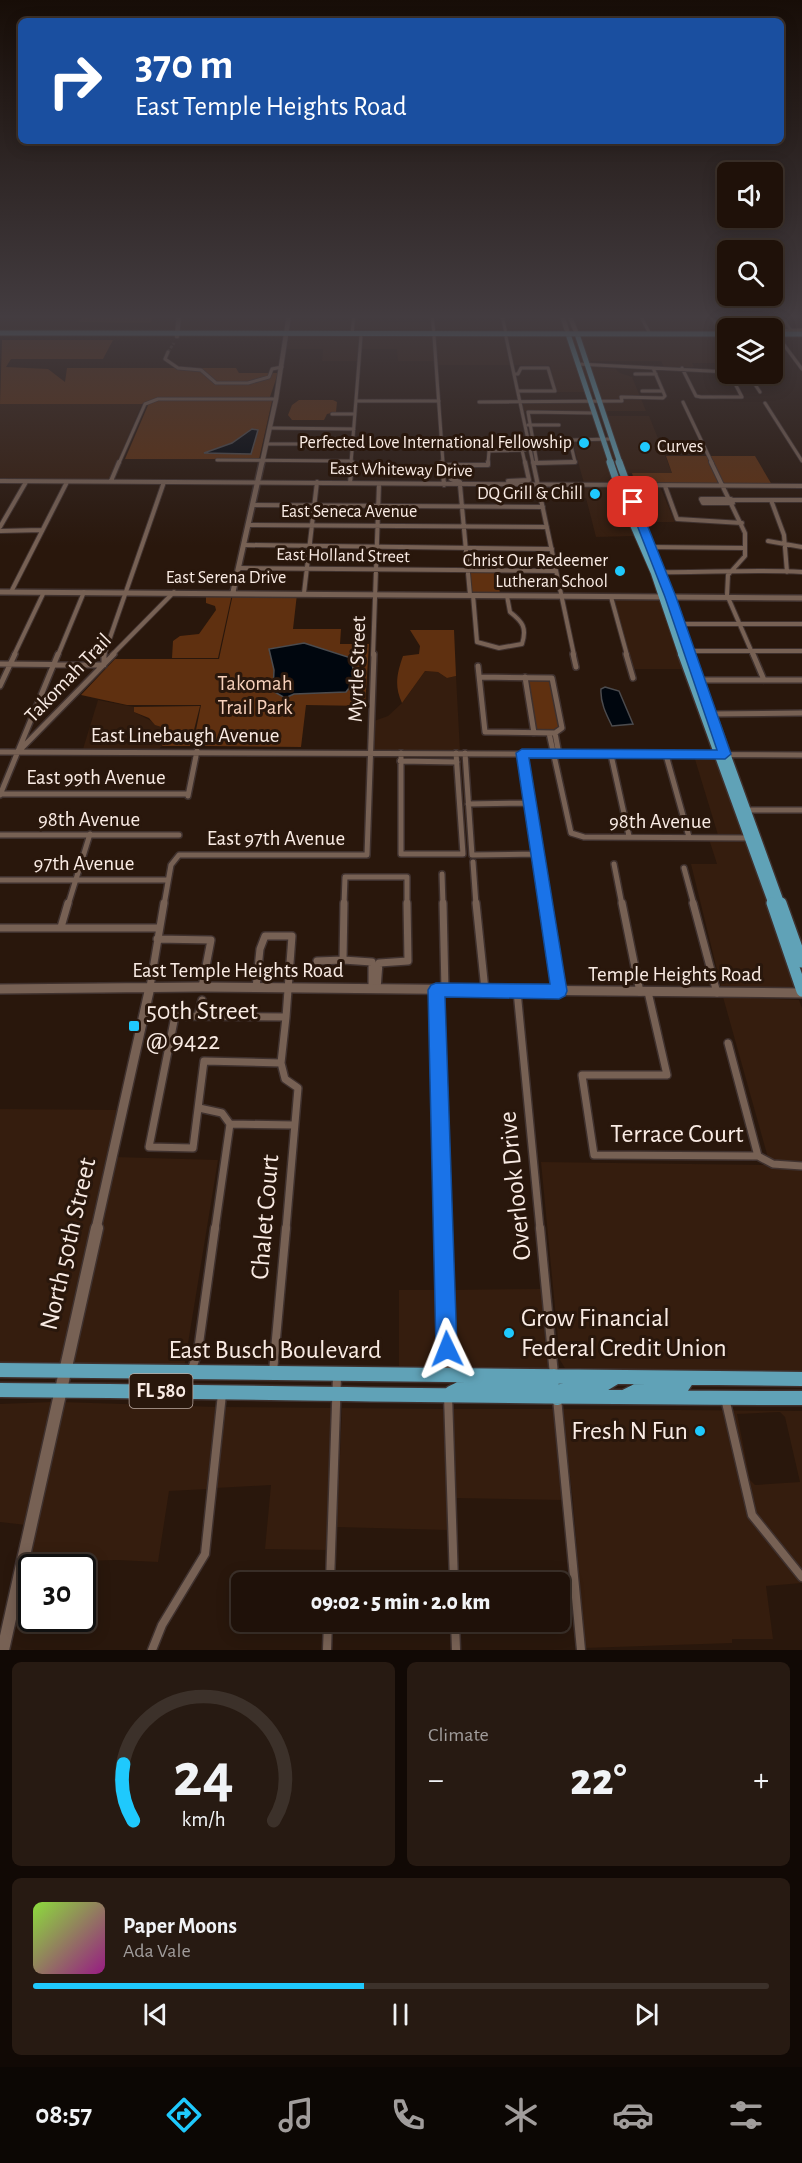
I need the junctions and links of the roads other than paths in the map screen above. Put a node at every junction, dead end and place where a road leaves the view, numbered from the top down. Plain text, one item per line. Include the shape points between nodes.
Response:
1 (277, 392) edge
2 (357, 392) edge
3 (438, 392) edge
4 (518, 392) edge
5 (587, 392) edge
6 (595, 392) edge
7 (663, 392) edge
8 (694, 392) edge
9 (741, 392) edge
10 (276, 399) junction
11 (356, 401) junction
12 (439, 401) junction
13 (520, 401) junction
14 (590, 401) junction
15 (598, 401) junction
16 (148, 402) joint
17 (479, 402) dead end
18 (683, 402) dead end
19 (765, 403) dead end
20 (594, 412) junction
21 (332, 414) dead end
22 (355, 414) junction
23 (524, 425) junction
24 (531, 425) junction
25 (559, 425) dead end
26 (270, 428) junction
27 (354, 429) junction
28 (528, 441) junction
29 (534, 441) junction
30 (570, 441) junction
31 (603, 441) junction
32 (612, 441) junction
33 (267, 444) junction
34 (353, 444) junction
35 (522, 450) junction
36 (530, 450) junction
37 (217, 460) dead end
38 (262, 460) junction
39 (351, 461) junction
40 (802, 461) edge
41 (535, 463) junction
42 (450, 465) junction
43 (443, 466) junction
44 (612, 468) junction
45 (621, 468) junction
46 (0, 482) edge
47 (26, 482) junction
48 (67, 482) junction
49 (111, 482) junction
50 (164, 482) junction
51 (258, 482) junction
52 (317, 482) junction
53 (350, 483) junction
54 (379, 484) junction
55 (444, 485) junction
56 (460, 485) junction
57 (538, 485) junction
58 (618, 486) junction
59 (627, 486) junction
60 (665, 486) junction
61 (802, 486) edge
62 (725, 487) junction
63 (771, 500) junction
64 (802, 500) edge
65 (732, 501) junction
66 (254, 505) junction
67 (314, 505) junction
68 (379, 506) junction
69 (462, 507) junction
70 (543, 507) junction
71 (626, 509) junction
72 (636, 509) junction
73 (742, 523) junction
74 (250, 525) junction
75 (311, 525) junction
76 (378, 526) junction
77 (463, 527) junction
78 (547, 527) junction
79 (0, 529) edge
80 (42, 530) junction
81 (768, 541) dead end
82 (245, 545) junction
83 (788, 545) junction
84 (309, 546) junction
85 (378, 547) junction
86 (646, 547) junction
87 (802, 547) edge
88 (465, 548) junction
89 (745, 548) junction
90 (552, 549) junction
91 (240, 568) junction
92 (306, 569) junction
93 (377, 569) junction
94 (467, 570) junction
95 (556, 571) junction
96 (730, 571) junction
97 (657, 572) junction
98 (787, 572) junction
99 (802, 572) edge
100 (44, 592) junction
101 (84, 592) junction
102 (125, 592) junction
103 (174, 592) junction
104 (233, 592) junction
105 (303, 593) junction
106 (3, 594) edge
107 (376, 594) junction
108 (471, 595) junction
109 (507, 596) junction
110 (562, 597) junction
111 (611, 597) junction
112 (667, 597) junction
113 (729, 597) junction
114 (802, 597) edge
115 (679, 624) junction
116 (742, 624) junction
117 (802, 624) edge
118 (685, 651) junction
119 (752, 651) junction
120 (802, 651) edge
121 (0, 664) edge
122 (10, 664) junction
123 (54, 664) junction
124 (104, 664) junction
125 (478, 666) dead end
126 (576, 667) dead end
127 (480, 676) junction
128 (525, 677) junction
129 (633, 678) dead end
130 (695, 680) junction
131 (764, 680) junction
132 (802, 680) edge
133 (0, 686) edge
134 (802, 713) edge
135 (707, 714) junction
136 (485, 732) joint
137 (534, 733) junction
138 (552, 733) junction
139 (197, 751) junction
140 (0, 752) edge
141 (19, 752) junction
142 (370, 753) junction
143 (401, 753) junction
144 (456, 753) junction
145 (465, 753) junction
146 (522, 753) junction
147 (556, 754) junction
148 (721, 754) junction
149 (611, 755) junction
150 (666, 755) junction
151 (802, 755) edge
152 (400, 761) junction
153 (457, 762) junction
154 (1, 795) edge
155 (528, 803) junction
156 (468, 804) junction
157 (748, 810) junction
158 (802, 810) edge
159 (90, 834) junction
160 (0, 835) edge
161 (179, 835) dead end
162 (629, 836) junction
163 (689, 837) junction
164 (753, 838) junction
165 (184, 854) joint
166 (536, 854) junction
167 (367, 855) joint
168 (473, 858) junction
169 (614, 864) dead end
170 (684, 868) dead end
171 (442, 874) dead end
172 (0, 879) edge
173 (77, 879) junction
174 (768, 879) junction
175 (168, 880) junction
176 (777, 919) junction
177 (61, 927) junction
178 (0, 928) edge
179 (159, 928) junction
180 (157, 939) junction
181 (798, 951) junction
182 (343, 960) junction
183 (317, 961) dead end
184 (802, 962) edge
185 (150, 987) junction
186 (202, 987) junction
187 (256, 987) junction
188 (287, 988) junction
189 (0, 989) edge
190 (375, 989) junction
191 (441, 990) junction
192 (481, 990) junction
193 (517, 991) junction
194 (559, 991) junction
195 (644, 992) junction
196 (802, 992) edge
197 (717, 993) junction
198 (202, 1000) dead end
199 (198, 1016) junction
200 (286, 1017) junction
201 (728, 1043) dead end
202 (281, 1063) junction
203 (199, 1108) junction
204 (230, 1124) junction
205 (294, 1125) junction
206 (758, 1156) junction
207 (802, 1166) edge
208 (0, 1370) edge
209 (64, 1371) junction
210 (190, 1373) junction
211 (448, 1374) junction
212 (273, 1375) junction
213 (338, 1376) junction
214 (554, 1376) junction
215 (616, 1377) junction
216 (688, 1378) junction
217 (802, 1379) edge
218 (0, 1390) edge
219 (60, 1390) junction
220 (222, 1392) junction
221 (337, 1393) junction
222 (448, 1394) junction
223 (624, 1397) junction
224 (557, 1398) junction
225 (725, 1398) junction
226 (802, 1398) edge
227 (330, 1572) edge
228 (454, 1572) edge
229 (802, 1577) edge
230 (328, 1632) edge
231 (455, 1632) edge
232 (3, 1650) edge
233 (152, 1650) edge
234 (327, 1650) edge
235 (456, 1650) edge
236 (581, 1650) edge

1 - 10 street
2 - 11 street
3 - 12 street
4 - 13 street
5 - 14 main road
6 - 15 main road
7 - 15 street via 663,398
8 - 9 street via 696,396 715,399 743,396
10 - 16 street
10 - 26 street
11 - 12 street
11 - 22 street
12 - 43 street
13 - 14 street
13 - 17 street
13 - 23 street
14 - 15 street
14 - 20 main road
15 - 32 main road
16 - 49 street
18 - 62 street
19 - 40 street
20 - 24 street via 528,412
20 - 31 main road
21 - 22 street
22 - 27 street
23 - 24 street
23 - 28 street
24 - 25 street
24 - 29 street
26 - 27 street
26 - 33 street
27 - 34 street
28 - 29 street
28 - 36 street
29 - 30 street
29 - 41 street
30 - 31 street
30 - 41 street via 575,462
31 - 32 main road
31 - 44 main road
32 - 45 main road
33 - 34 street
33 - 38 street
34 - 39 street
35 - 36 street
35 - 42 street via 489,451 488,465
35 - 42 street via 529,480 526,481 453,481
36 - 41 street
37 - 38 street
38 - 39 street
38 - 51 street
39 - 53 street
41 - 57 street
42 - 43 street
43 - 55 street
44 - 45 main road
44 - 58 main road
45 - 59 main road
46 - 47 street, East Whiteway Drive
47 - 48 street, East Whiteway Drive
47 - 79 street
48 - 49 street, East Whiteway Drive
48 - 80 street
49 - 50 street, East Whiteway Drive
50 - 51 street, East Whiteway Drive
50 - 102 street
51 - 52 street, East Whiteway Drive
51 - 66 street
52 - 53 street, East Whiteway Drive
52 - 67 street
53 - 54 street, East Whiteway Drive
54 - 55 street, East Whiteway Drive
54 - 68 street, Myrtle Street
55 - 56 street, East Whiteway Drive
56 - 57 street, East Whiteway Drive
56 - 69 street
57 - 58 street, East Whiteway Drive
57 - 70 street
58 - 59 street, East Whiteway Drive
58 - 71 main road
59 - 60 street, East Whiteway Drive
59 - 72 main road
60 - 62 street, East Whiteway Drive
60 - 73 street via 677,519
61 - 62 street, East Whiteway Drive
62 - 65 street
63 - 64 street
63 - 65 street
63 - 83 street via 784,524
65 - 65 street via 701,499 703,503
65 - 73 street
66 - 67 street
66 - 74 street
67 - 68 street
67 - 75 street
68 - 69 street
68 - 76 street, Myrtle Street
69 - 70 street
69 - 77 street
70 - 78 street
71 - 72 main road
71 - 86 main road
72 - 86 main road
73 - 89 street
74 - 75 street, East Seneca Avenue
74 - 82 street
75 - 76 street, East Seneca Avenue
75 - 84 street
76 - 77 street, East Seneca Avenue
76 - 85 street, Myrtle Street
77 - 78 street, East Seneca Avenue
77 - 88 street
78 - 90 street
79 - 80 street
80 - 106 street
81 - 83 street
82 - 84 street
82 - 91 street
83 - 87 street
83 - 98 street
84 - 85 street
84 - 92 street
85 - 88 street
85 - 93 street, Myrtle Street
86 - 89 street
86 - 97 main road
88 - 90 street
88 - 94 street
89 - 96 street via 745,556
90 - 95 street
91 - 92 street, East Holland Street
91 - 104 street
92 - 93 street, East Holland Street
92 - 105 street
93 - 94 street, East Holland Street
93 - 107 street, Myrtle Street
94 - 95 street, East Holland Street
94 - 108 street
95 - 110 street
96 - 97 street
96 - 98 street
96 - 113 street
97 - 112 main road
98 - 99 street
100 - 101 street, East Serena Drive
100 - 106 street, East Serena Drive
100 - 122 street
101 - 102 street, East Serena Drive
101 - 123 street
102 - 103 street, East Serena Drive
102 - 124 street via 102,660
103 - 104 street, East Serena Drive
103 - 124 street, Takomah Trail
104 - 105 street, East Serena Drive
105 - 107 street, East Serena Drive
107 - 108 street, East Serena Drive
107 - 142 street, Myrtle Street
108 - 109 street, East Serena Drive
108 - 109 street via 477,642 492,648 522,644 526,632 522,621 510,612
109 - 110 street, East Serena Drive
110 - 111 street, East Serena Drive
110 - 126 street
111 - 112 street, East Serena Drive
111 - 129 street
112 - 113 street, East Serena Drive
112 - 115 main road
112 - 118 main road
113 - 114 street, East Serena Drive
113 - 116 street
115 - 116 street
115 - 118 main road
116 - 117 street
116 - 119 street
118 - 119 street
118 - 130 main road
119 - 120 street
119 - 131 street
121 - 122 street
122 - 123 street
122 - 133 street
123 - 124 street
123 - 141 street
124 - 141 street, Takomah Trail
125 - 127 street
127 - 128 street
127 - 136 street
128 - 137 street
128 - 138 street via 552,678 562,728
130 - 131 street
130 - 135 main road
131 - 132 street
134 - 135 street
135 - 148 main road
136 - 137 street
137 - 138 street
138 - 147 street
139 - 141 street, East Linebaugh Avenue
139 - 142 street, East Linebaugh Avenue
139 - 154 street, East 99th Avenue via 188,795
140 - 141 street, East Linebaugh Avenue
141 - 154 street, Takomah Trail
142 - 143 street, East Linebaugh Avenue
142 - 167 street, Myrtle Street
143 - 144 street, East Linebaugh Avenue
143 - 152 street
144 - 145 street, East Linebaugh Avenue
144 - 153 street
145 - 146 street, East Linebaugh Avenue
145 - 156 street
146 - 147 street, East Linebaugh Avenue
146 - 155 street
147 - 149 street, East Linebaugh Avenue
147 - 162 street, 98th Avenue via 572,833 584,837
148 - 150 street
148 - 151 street
148 - 157 main road
148 - 164 main road
149 - 150 street, East Linebaugh Avenue
149 - 162 street
150 - 163 street
152 - 153 street
152 - 153 street via 401,854 463,854
155 - 156 street
155 - 166 street
156 - 168 street
157 - 158 street
157 - 164 main road
159 - 160 street, 98th Avenue
159 - 161 street, 98th Avenue
159 - 173 street
162 - 163 street, 98th Avenue
163 - 164 street, 98th Avenue
164 - 174 main road
165 - 167 street, East 97th Avenue
165 - 175 street, North 50th Street via 171,865
166 - 168 street
166 - 194 street
168 - 192 street
169 - 195 street
170 - 197 street
171 - 191 street
172 - 173 street, 97th Avenue
173 - 175 street, 97th Avenue
173 - 177 street
174 - 176 main road
174 - 181 main road
175 - 179 street, North 50th Street
176 - 181 main road via 784,924 790,943
176 - 196 main road
177 - 178 street
177 - 179 street
179 - 180 street, North 50th Street
180 - 185 street, North 50th Street
180 - 186 street via 211,940
181 - 184 main road
182 - 183 street
182 - 190 street via 372,963
182 - 190 street via 345,877 407,878 408,961 381,961
185 - 186 street, East Temple Heights Road
185 - 189 street, East Temple Heights Road
185 - 209 street, North 50th Street
186 - 187 street, East Temple Heights Road
187 - 188 street, East Temple Heights Road
187 - 188 street via 265,936 292,936
188 - 190 street, East Temple Heights Road
188 - 200 street
190 - 191 street, East Temple Heights Road
191 - 192 street, East Temple Heights Road
191 - 211 street
192 - 193 street, Temple Heights Road
193 - 194 street, Temple Heights Road
193 - 214 street, Overlook Drive
194 - 195 street, Temple Heights Road
195 - 197 street, Temple Heights Road
195 - 206 street, Terrace Court via 667,1075 582,1075 594,1155
196 - 197 street, Temple Heights Road
198 - 199 street
199 - 200 street
199 - 203 street via 175,1016 149,1147 193,1148
200 - 202 street
201 - 206 street, Terrace Court
202 - 203 street via 204,1061
202 - 205 street via 285,1079 298,1088
203 - 204 street via 222,1113
204 - 205 street, Chalet Court
204 - 210 street, Chalet Court via 199,1347
205 - 212 street, Chalet Court
206 - 207 street, Terrace Court via 773,1164
208 - 209 main road, East Busch Boulevard / FL 580
209 - 210 main road, East Busch Boulevard / FL 580
209 - 219 street, North 50th Street
210 - 212 main road, East Busch Boulevard / FL 580
211 - 213 main road, East Busch Boulevard / FL 580
211 - 214 main road, East Busch Boulevard / FL 580
212 - 213 main road, East Busch Boulevard / FL 580
213 - 221 street
214 - 215 main road, East Busch Boulevard / FL 580
214 - 222 main road via 551,1384 543,1388 463,1388
215 - 216 main road, East Busch Boulevard / FL 580
215 - 224 main road via 603,1389 561,1391
216 - 217 main road, East Busch Boulevard / FL 580
216 - 223 main road via 680,1390 638,1390
218 - 219 main road, East Busch Boulevard / FL 580
219 - 220 main road, East Busch Boulevard / FL 580
219 - 232 street, North 50th Street
220 - 221 main road, East Busch Boulevard / FL 580
220 - 233 street via 205,1554 194,1578 160,1628
221 - 222 main road, East Busch Boulevard / FL 580
221 - 227 street
222 - 224 main road, East Busch Boulevard / FL 580
222 - 228 street
223 - 224 main road, East Busch Boulevard / FL 580
223 - 225 main road, East Busch Boulevard / FL 580
224 - 236 street
225 - 226 main road, East Busch Boulevard / FL 580
225 - 229 street via 752,1515
230 - 234 street
231 - 235 street

